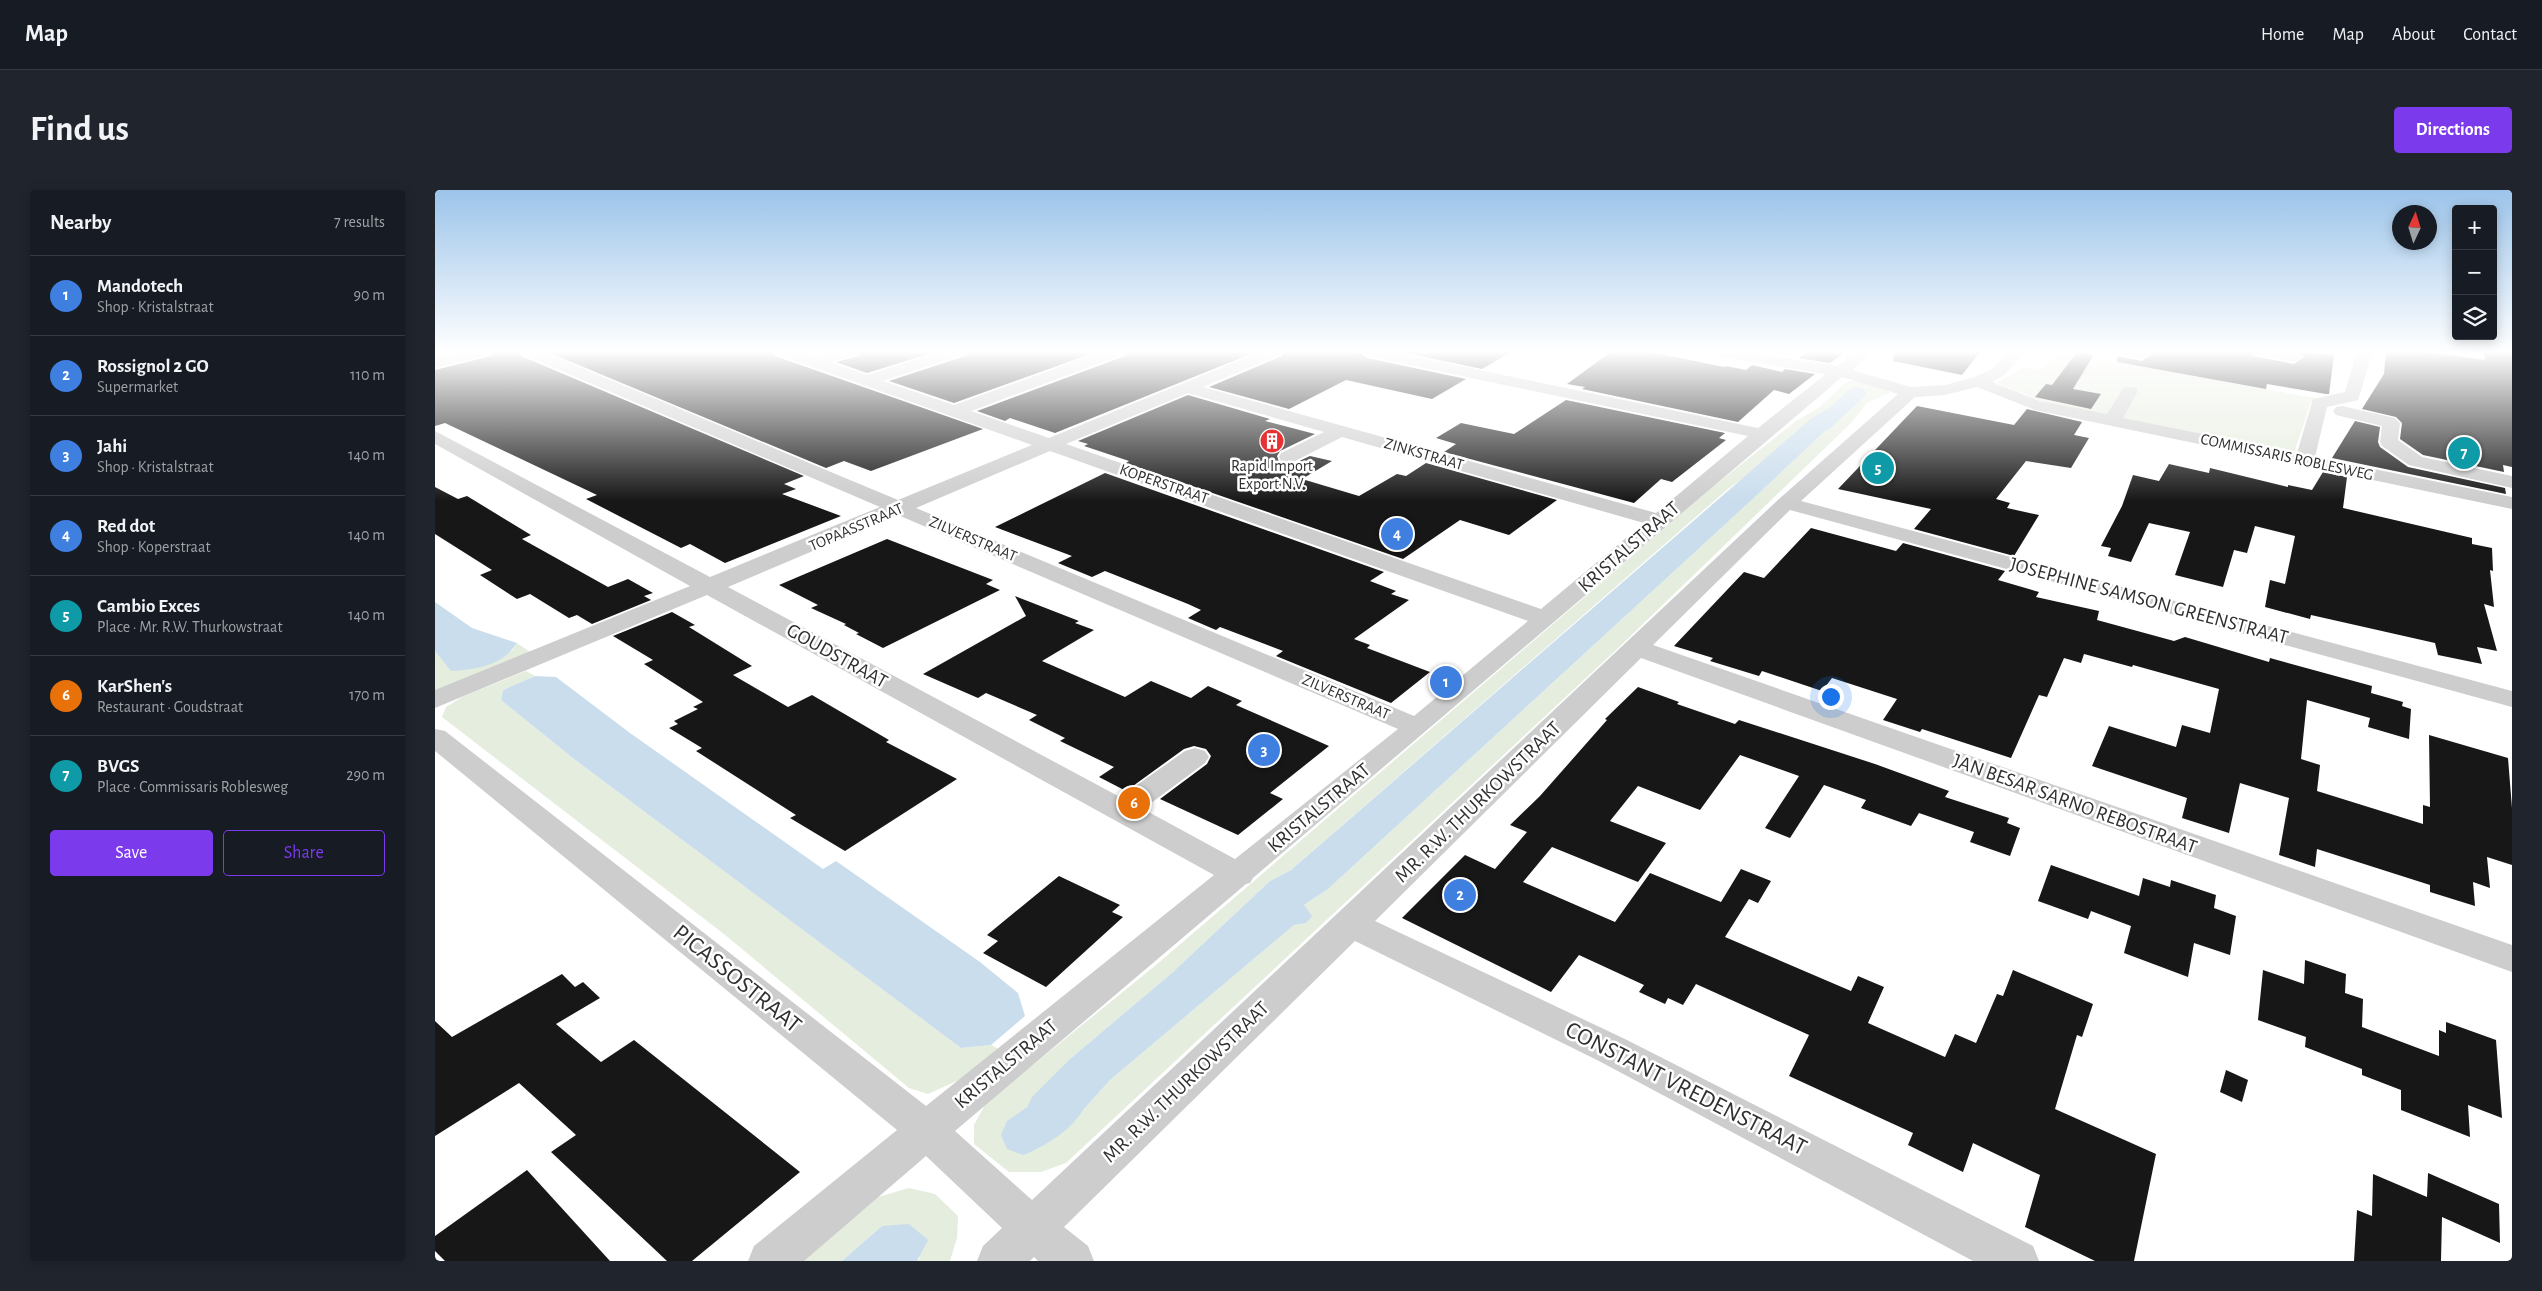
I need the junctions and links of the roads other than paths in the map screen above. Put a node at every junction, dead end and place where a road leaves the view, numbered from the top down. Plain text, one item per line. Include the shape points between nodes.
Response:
1 (646, 401) edge
2 (929, 401) edge
3 (980, 401) edge
4 (1157, 401) edge
5 (1235, 401) edge
6 (1605, 401) edge
7 (1802, 401) edge
8 (1900, 401) edge
9 (2025, 401) edge
10 (2124, 401) edge
11 (2329, 401) edge
12 (955, 410) junction
13 (1998, 410) dead end
14 (2342, 411) dead end
15 (2111, 421) junction
16 (1339, 430) junction
17 (1762, 434) junction
18 (435, 437) edge
19 (1053, 445) junction
20 (1288, 458) dead end
21 (2304, 461) junction
22 (2512, 482) edge
23 (1786, 503) junction
24 (2512, 504) edge
25 (900, 508) junction
26 (1660, 521) junction
27 (2512, 522) edge
28 (710, 587) junction
29 (1546, 619) junction
30 (1637, 648) junction
31 (2512, 699) edge
32 (435, 700) edge
33 (1417, 727) junction
34 (435, 736) edge
35 (1195, 757) dead end
36 (1120, 811) junction
37 (1239, 875) junction
38 (1351, 924) junction
39 (2512, 959) edge
40 (926, 1130) junction
41 (1033, 1229) junction
42 (770, 1261) edge
43 (999, 1261) edge
44 (1072, 1261) edge
45 (2017, 1261) edge

1 - 25 street, ZILVERSTRAAT
2 - 12 street, KOPERSTRAAT
3 - 12 street
4 - 19 street, TOPAASSTRAAT
5 - 16 street, ZINKSTRAAT
6 - 17 street
7 - 17 street, KRISTALSTRAAT
8 - 23 street, MR. R.W. THURKOWSTRAAT
9 - 15 street, COMMISSARIS ROBLESWEG
10 - 15 street
11 - 21 street via 2319,403
12 - 19 street, KOPERSTRAAT
13 - 27 street, COMMISSARIS ROBLESWEG
14 - 22 street via 2391,423 2389,442 2412,460
15 - 21 street, COMMISSARIS ROBLESWEG
16 - 20 street
16 - 26 street, ZINKSTRAAT
17 - 26 street, KRISTALSTRAAT
18 - 28 street, GOUDSTRAAT
19 - 25 street, TOPAASSTRAAT
19 - 29 street, KOPERSTRAAT
21 - 24 street, COMMISSARIS ROBLESWEG
23 - 30 street, MR. R.W. THURKOWSTRAAT
23 - 31 street, JOSEPHINE SAMSON GREENSTRAAT
25 - 28 street, TOPAASSTRAAT
25 - 33 street, ZILVERSTRAAT
26 - 29 street, KRISTALSTRAAT
28 - 32 street, TOPAASSTRAAT
28 - 36 street, GOUDSTRAAT
29 - 33 street, KRISTALSTRAAT
30 - 38 street, MR. R.W. THURKOWSTRAAT
30 - 39 street, JAN BESAR SARNO REBOSTRAAT
33 - 37 street, KRISTALSTRAAT
34 - 40 street, PICASSOSTRAAT
35 - 36 street
36 - 37 street, GOUDSTRAAT
37 - 40 street, KRISTALSTRAAT
38 - 41 street, MR. R.W. THURKOWSTRAAT
38 - 45 street, CONSTANT VREDENSTRAAT via 1612,1050
40 - 41 street, PICASSOSTRAAT
40 - 42 street, KRISTALSTRAAT
41 - 43 street, MR. R.W. THURKOWSTRAAT
41 - 44 street, PICASSOSTRAAT

